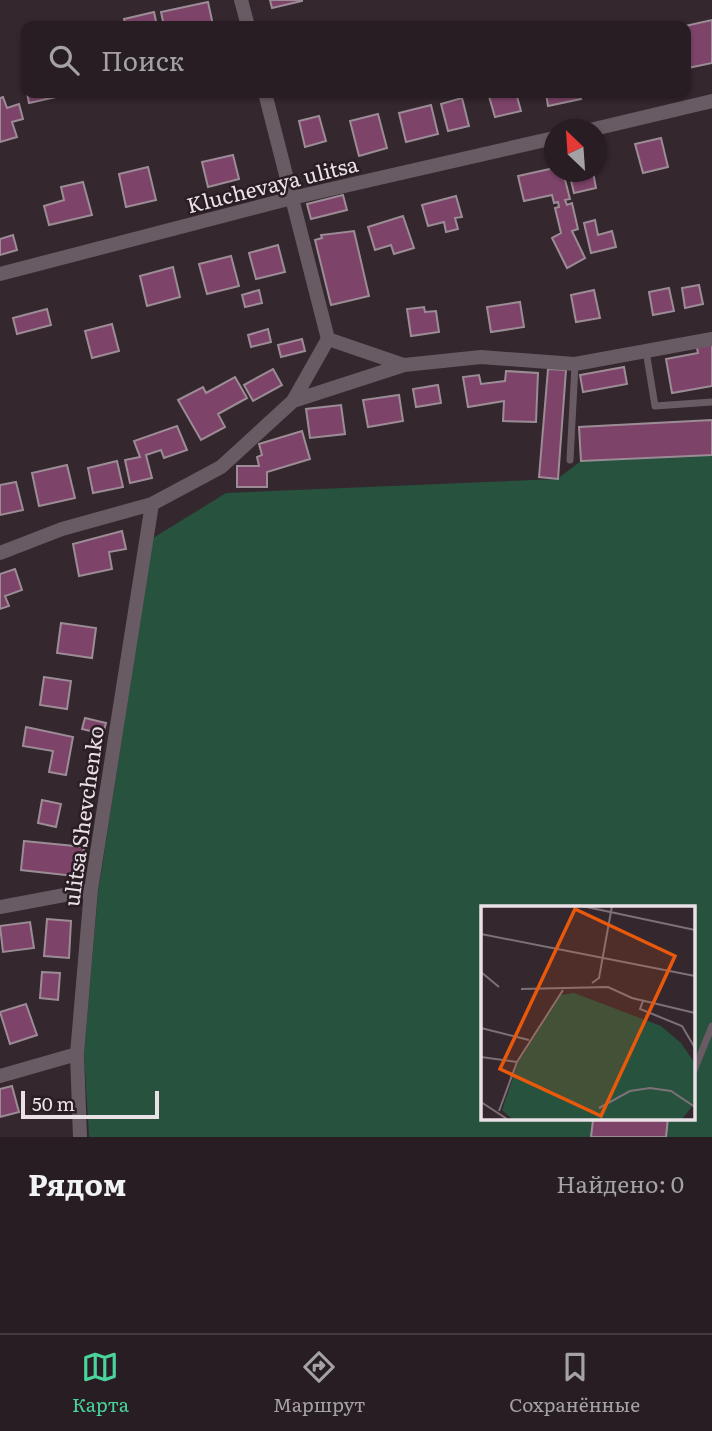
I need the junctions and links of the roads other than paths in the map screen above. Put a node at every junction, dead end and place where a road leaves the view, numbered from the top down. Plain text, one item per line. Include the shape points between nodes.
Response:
1 (241, 0) edge
2 (247, 21) edge
3 (266, 98) edge
4 (712, 101) edge
5 (607, 126) edge
6 (544, 141) edge
7 (292, 198) junction
8 (0, 274) edge
9 (328, 338) junction
10 (712, 339) edge
11 (646, 351) junction
12 (575, 364) junction
13 (404, 365) junction
14 (293, 401) junction
15 (712, 402) edge
16 (570, 460) dead end
17 (152, 504) junction
18 (0, 553) edge
19 (90, 890) junction
20 (0, 907) edge
21 (712, 1026) edge
22 (77, 1054) junction
23 (694, 1071) edge
24 (0, 1076) edge
25 (80, 1137) edge

1 - 2 street
3 - 7 street
4 - 5 street
6 - 7 street, Kluchevaya ulitsa
7 - 8 street, Kluchevaya ulitsa
7 - 9 street
9 - 13 street
9 - 14 street
10 - 11 street
11 - 12 street
11 - 15 lane via 655,406
12 - 13 street via 481,357
12 - 16 lane
13 - 14 street
14 - 17 street via 221,467
17 - 18 street via 61,529
17 - 19 street, ulitsa Shevchenko
19 - 20 street
19 - 22 street, ulitsa Shevchenko
21 - 23 lane
22 - 24 street
22 - 25 street, ulitsa Shevchenko

